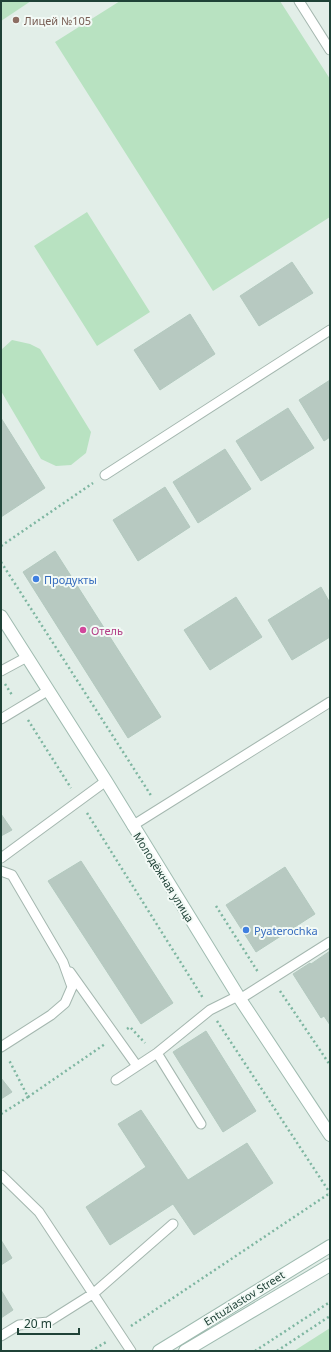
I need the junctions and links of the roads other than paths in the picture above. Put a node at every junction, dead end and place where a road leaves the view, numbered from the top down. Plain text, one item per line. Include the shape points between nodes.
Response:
1 (299, 1) edge
2 (330, 50) edge
3 (330, 330) edge
4 (105, 475) road end
5 (1, 616) edge
6 (27, 657) junction
7 (1, 671) edge
8 (49, 690) junction
9 (330, 702) edge
10 (1, 719) edge
11 (106, 780) junction
12 (132, 826) junction
13 (1, 858) edge
14 (1, 871) edge
15 (330, 942) edge
16 (64, 962) junction
17 (239, 997) junction
18 (1, 1047) edge
19 (157, 1053) junction
20 (138, 1066) junction
21 (116, 1080) dead end
22 (201, 1124) dead end
23 (330, 1135) edge
24 (1, 1175) edge
25 (173, 1224) dead end
26 (330, 1246) edge
27 (330, 1265) edge
28 (94, 1293) junction
29 (1, 1336) edge
30 (131, 1351) edge
31 (159, 1351) edge
32 (185, 1351) edge

1 - 2 lane
3 - 4 lane
5 - 6 street, Молодёжная улица
6 - 7 lane
6 - 8 street, Молодёжная улица
8 - 10 lane
8 - 11 street, Молодёжная улица
9 - 12 lane
11 - 12 street, Молодёжная улица
11 - 13 lane
12 - 17 street, Молодёжная улица
14 - 16 lane via 12,875
15 - 17 lane
16 - 18 lane via 72,987 65,1003
16 - 20 lane
17 - 19 lane via 210,1010
17 - 23 street, Молодёжная улица
19 - 20 lane
19 - 22 lane
20 - 21 lane
24 - 28 lane via 39,1212
25 - 28 lane
26 - 31 street, Entuziastov Street
27 - 32 street
28 - 29 lane via 48,1322 19,1325
28 - 30 lane

